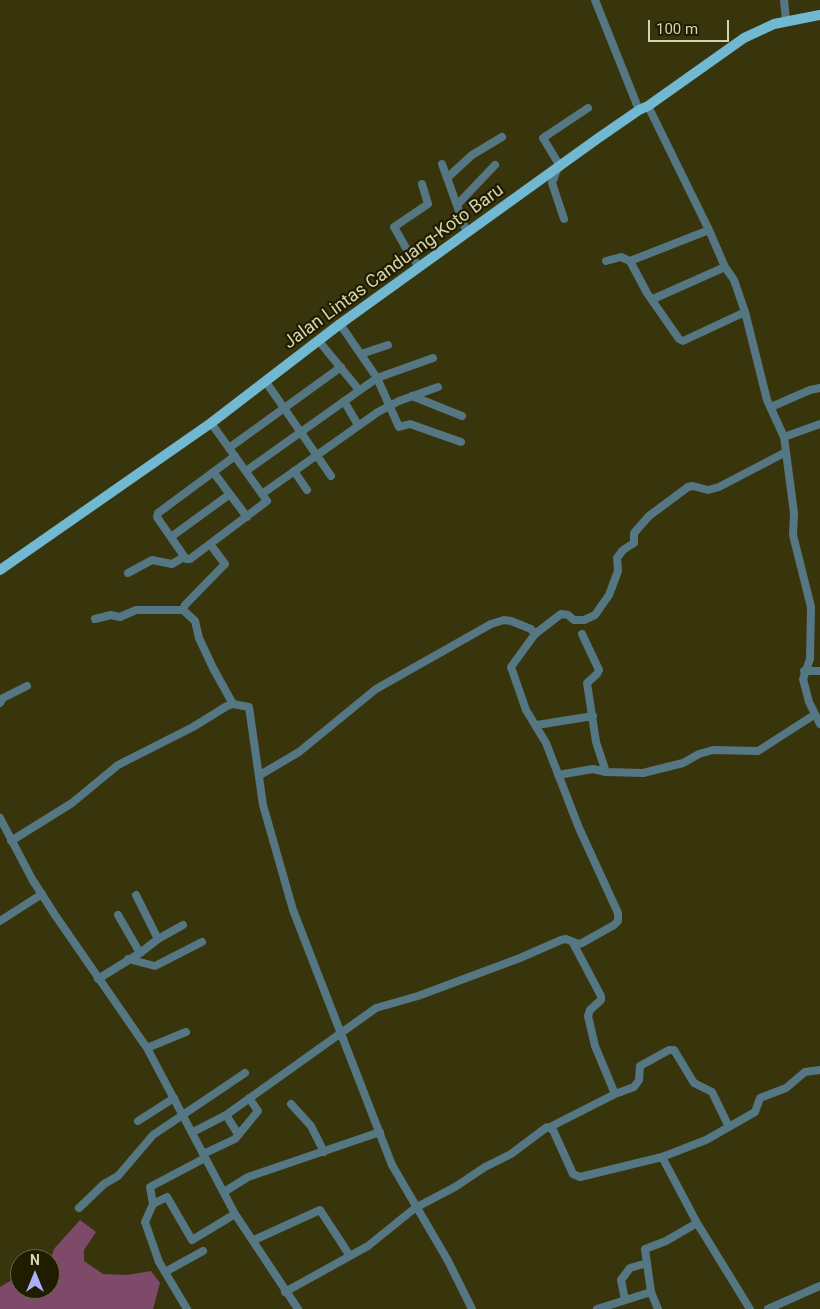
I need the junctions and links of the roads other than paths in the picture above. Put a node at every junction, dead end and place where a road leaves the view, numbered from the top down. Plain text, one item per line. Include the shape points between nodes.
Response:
1 (595, 0) edge
2 (784, 0) edge
3 (820, 15) edge
4 (786, 20) junction
5 (588, 108) dead end
6 (644, 108) junction
7 (502, 137) dead end
8 (442, 164) dead end
9 (495, 165) dead end
10 (559, 167) junction
11 (447, 178) junction
12 (422, 184) dead end
13 (457, 204) junction
14 (564, 219) dead end
15 (709, 230) junction
16 (467, 232) junction
17 (606, 260) dead end
18 (630, 261) junction
19 (419, 266) junction
20 (725, 267) junction
21 (653, 299) junction
22 (745, 312) junction
23 (340, 324) junction
24 (318, 340) junction
25 (388, 345) dead end
26 (361, 354) junction
27 (433, 358) dead end
28 (342, 367) junction
29 (377, 378) junction
30 (266, 382) junction
31 (438, 387) dead end
32 (820, 388) edge
33 (359, 390) junction
34 (412, 396) junction
35 (344, 401) junction
36 (391, 404) junction
37 (771, 407) junction
38 (283, 409) junction
39 (462, 416) dead end
40 (211, 423) junction
41 (820, 424) edge
42 (358, 425) junction
43 (301, 432) junction
44 (784, 436) junction
45 (461, 442) dead end
46 (229, 448) junction
47 (786, 452) junction
48 (317, 454) junction
49 (234, 456) junction
50 (246, 471) junction
51 (294, 471) junction
52 (214, 473) junction
53 (331, 476) dead end
54 (307, 490) dead end
55 (230, 494) junction
56 (262, 494) junction
57 (247, 517) junction
58 (171, 537) junction
59 (210, 544) junction
60 (184, 557) junction
61 (0, 570) edge
62 (128, 574) dead end
63 (183, 610) junction
64 (95, 619) dead end
65 (535, 634) junction
66 (582, 634) dead end
67 (804, 671) junction
68 (820, 671) edge
69 (27, 686) dead end
70 (0, 703) edge
71 (233, 704) junction
72 (814, 715) junction
73 (593, 716) junction
74 (820, 724) edge
75 (537, 725) junction
76 (606, 772) junction
77 (260, 775) junction
78 (558, 775) junction
79 (0, 818) edge
80 (11, 841) junction
81 (42, 894) junction
82 (136, 895) dead end
83 (118, 915) dead end
84 (0, 921) edge
85 (183, 925) dead end
86 (158, 939) junction
87 (202, 942) dead end
88 (573, 943) junction
89 (140, 953) junction
90 (128, 960) junction
91 (98, 979) junction
92 (186, 1032) dead end
93 (341, 1033) junction
94 (147, 1048) junction
95 (820, 1070) edge
96 (245, 1073) dead end
97 (614, 1094) junction
98 (174, 1098) junction
99 (249, 1098) junction
100 (291, 1104) dead end
101 (226, 1115) junction
102 (184, 1116) junction
103 (138, 1121) dead end
104 (550, 1127) junction
105 (729, 1127) junction
106 (193, 1132) junction
107 (380, 1132) junction
108 (238, 1134) junction
109 (324, 1152) junction
110 (204, 1156) junction
111 (662, 1156) junction
112 (224, 1192) junction
113 (154, 1204) junction
114 (79, 1208) dead end
115 (415, 1208) junction
116 (235, 1214) junction
117 (697, 1223) junction
118 (254, 1240) junction
119 (203, 1251) dead end
120 (350, 1256) junction
121 (648, 1263) junction
122 (165, 1272) junction
123 (820, 1286) edge
124 (284, 1292) junction
125 (651, 1292) junction
126 (625, 1300) junction
127 (187, 1309) edge
128 (298, 1309) edge
129 (472, 1309) edge
130 (596, 1309) edge
131 (658, 1309) edge
132 (750, 1309) edge
133 (768, 1309) edge

1 - 6 street
2 - 4 street
3 - 4 main road, Jalan Lintas Canduang-Koto Baru
4 - 6 main road, Jalan Lintas Canduang-Koto Baru via 744,38
5 - 10 street via 543,138
6 - 10 main road, Jalan Lintas Canduang-Koto Baru
6 - 15 street
7 - 11 street via 472,155
8 - 11 street
9 - 13 street
10 - 14 street via 552,183
10 - 16 main road, Jalan Lintas Canduang-Koto Baru
11 - 13 street
12 - 19 street via 428,204 394,227
13 - 16 street
15 - 18 street
15 - 20 street
16 - 19 main road, Jalan Lintas Canduang-Koto Baru
17 - 18 street via 620,257
18 - 21 street
19 - 23 main road, Jalan Lintas Canduang-Koto Baru
20 - 21 street
20 - 22 street via 734,280
21 - 22 street via 679,339 684,341
22 - 37 street
23 - 24 main road, Jalan Lintas Canduang-Koto Baru
23 - 26 street
24 - 28 street
24 - 30 main road, Jalan Lintas Canduang-Koto Baru
25 - 26 street
26 - 29 street
27 - 29 street
28 - 33 street
28 - 38 street
29 - 33 street
29 - 36 street
30 - 38 street
30 - 40 main road, Jalan Lintas Canduang-Koto Baru
31 - 34 street
32 - 37 street
33 - 35 street
34 - 36 street
34 - 39 street
35 - 42 street
35 - 43 street
36 - 42 street
36 - 45 street via 401,428 410,424
37 - 44 street
38 - 43 street
38 - 46 street
40 - 46 street
40 - 61 main road, Jalan Lintas Canduang-Koto Baru
41 - 44 street
42 - 48 street
43 - 48 street
43 - 50 street
44 - 47 street
46 - 49 street
47 - 65 street via 719,488 688,488 648,516 634,533 634,543 617,558 618,571 609,595 595,616 574,620 568,614 561,614
47 - 67 street via 794,513 793,536 811,607 810,659
48 - 51 street
48 - 53 street
49 - 50 street
49 - 52 street
50 - 56 street
51 - 54 street
51 - 56 street
52 - 55 street
52 - 58 street via 158,512 157,517
55 - 57 street
55 - 58 street
56 - 57 street via 266,504
57 - 59 street
58 - 60 street
59 - 60 street via 190,559
59 - 63 street via 226,564
60 - 62 street via 172,564 152,560
63 - 64 street via 136,610 120,617 111,615
63 - 71 street via 195,621 212,668
65 - 75 street via 511,667 526,710
65 - 77 street via 511,621 491,624 376,690 299,752
66 - 73 street via 599,670 587,683
67 - 68 street
67 - 72 street via 804,683
69 - 70 street via 3,698
71 - 77 street via 248,708
71 - 80 street via 118,765 72,803
72 - 74 street
72 - 76 street via 758,751 714,750 683,763 643,773
73 - 75 street
73 - 76 street via 596,742
75 - 78 street
76 - 78 street via 593,769
77 - 93 street via 263,805 288,895
78 - 88 street via 618,914 614,925 582,943
79 - 80 street
80 - 81 street
81 - 84 street
81 - 91 street
82 - 86 street
83 - 89 street
85 - 86 street
86 - 89 street
87 - 90 street via 160,965 148,966
88 - 93 street via 561,940 418,996 376,1008
88 - 97 street via 601,996 588,1016 595,1046
89 - 90 street
90 - 91 street
91 - 94 street
92 - 94 street
93 - 99 street
93 - 107 street
94 - 98 street
95 - 105 street via 805,1072 786,1088 760,1098 755,1112
96 - 102 street
97 - 104 street
97 - 105 street via 634,1087 639,1080 640,1066 674,1050 694,1083 712,1092
98 - 102 street
98 - 103 street
99 - 101 street
99 - 108 street via 258,1110
100 - 109 street via 311,1126
101 - 106 street
101 - 108 street
102 - 106 street
102 - 114 street via 153,1135 118,1176 104,1184
104 - 111 street via 576,1176
104 - 115 street via 511,1154
105 - 111 street via 706,1140
106 - 110 street
107 - 109 street
107 - 115 street via 392,1165
108 - 110 street via 235,1139
109 - 112 street via 248,1178
110 - 112 street
110 - 113 street via 150,1187
111 - 117 street
112 - 116 street
113 - 116 street via 167,1198 192,1240
113 - 122 street via 144,1222
115 - 120 street via 368,1246
115 - 129 street via 447,1259
116 - 118 street
117 - 121 street via 666,1241 645,1248
117 - 132 street
118 - 120 street via 320,1210
118 - 124 street
119 - 122 street
120 - 124 street
121 - 125 street
121 - 126 street via 630,1268 621,1280
122 - 127 street
123 - 133 street
124 - 128 street
125 - 126 street
125 - 131 street
126 - 130 street

